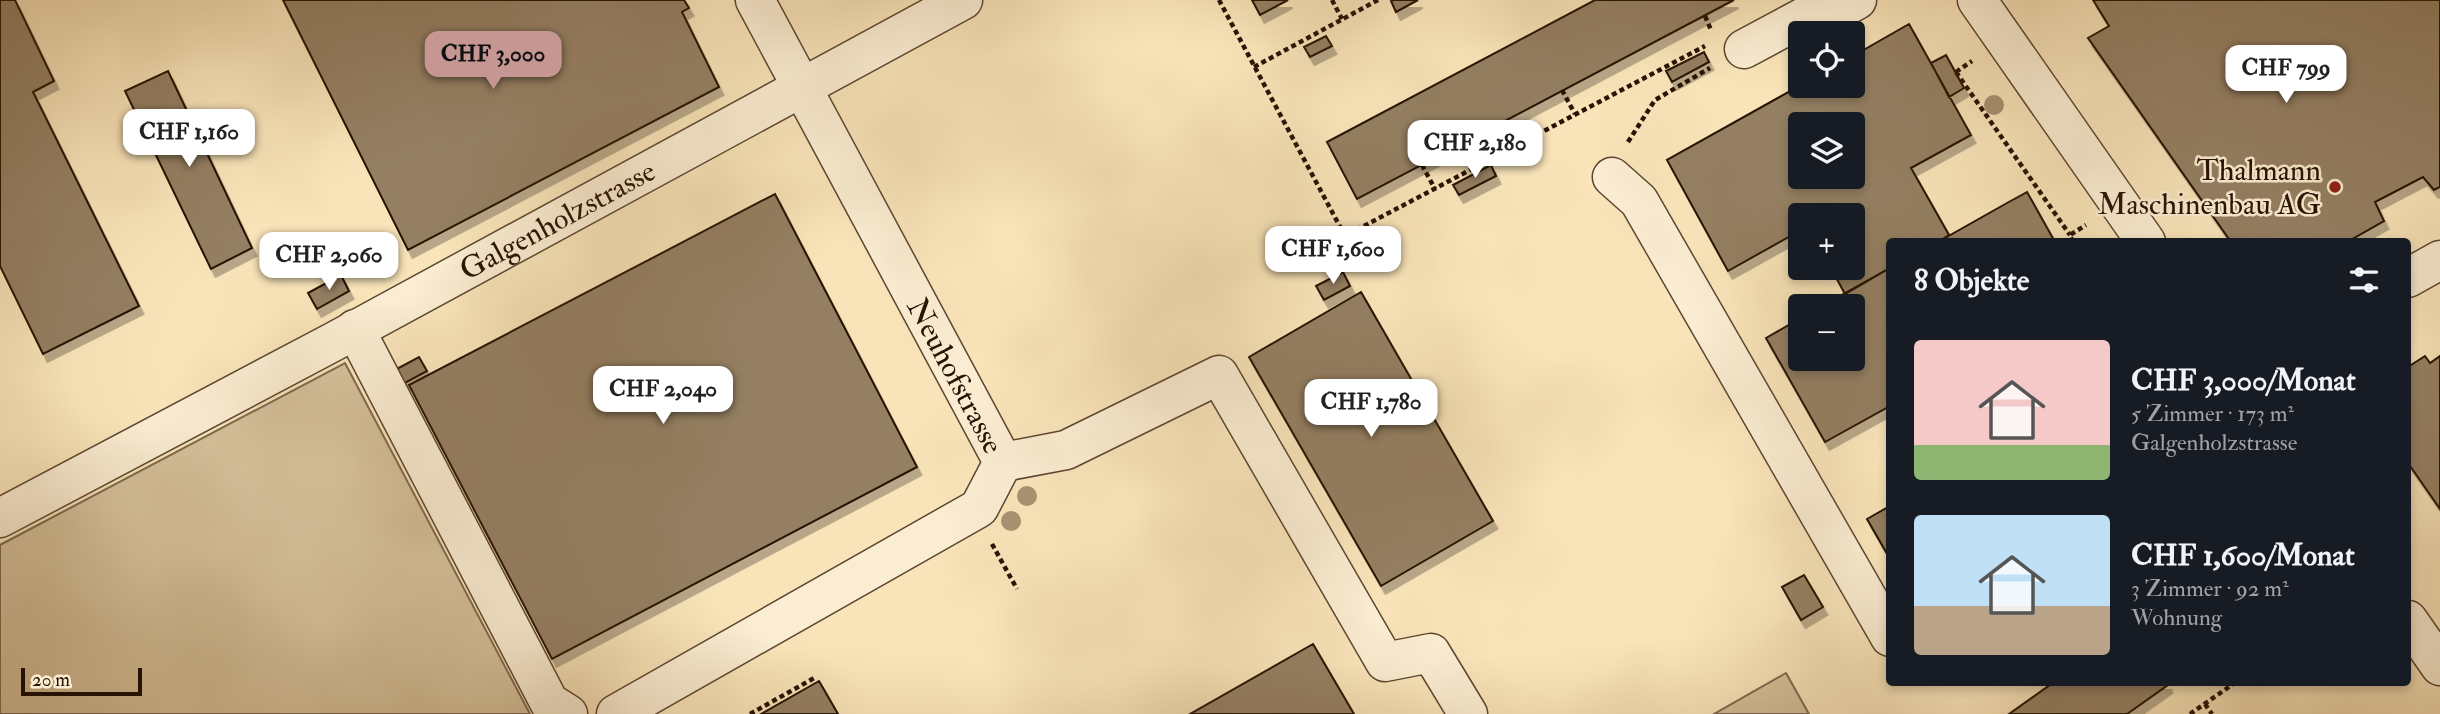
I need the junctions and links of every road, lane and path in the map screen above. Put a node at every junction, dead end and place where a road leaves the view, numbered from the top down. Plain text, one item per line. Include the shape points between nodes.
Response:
1 (755, 0) edge
2 (963, 0) edge
3 (1219, 0) edge
4 (1332, 0) edge
5 (1378, 0) edge
6 (1857, 0) edge
7 (1977, 0) edge
8 (1342, 19) junction
9 (1744, 49) junction
10 (1254, 66) junction
11 (1956, 72) dead end
12 (800, 88) junction
13 (1562, 90) dead end
14 (1575, 114) junction
15 (1617, 164) joint
16 (1422, 165) dead end
17 (1435, 189) junction
18 (2070, 235) dead end
19 (2143, 238) edge
20 (2440, 260) edge
21 (2411, 276) edge
22 (355, 329) junction
23 (1003, 462) junction
24 (0, 518) edge
25 (987, 536) dead end
26 (1017, 589) dead end
27 (2411, 624) edge
28 (1886, 629) edge
29 (2440, 666) edge
30 (816, 677) dead end
31 (2230, 686) edge
32 (2205, 704) junction
33 (636, 709) edge
34 (568, 714) edge
35 (750, 714) edge
36 (1468, 714) edge
37 (2190, 714) edge
38 (2213, 714) edge

1 - 12 street, Neuhofstrasse
2 - 12 street, Galgenholzstrasse
3 - 10 path
4 - 8 path
5 - 8 path
6 - 9 street via 1841,9 1815,11
7 - 19 street
8 - 10 path
9 - 14 path via 1734,30
9 - 15 path via 1655,100
10 - 17 path via 1345,236
11 - 18 path
12 - 22 street, Galgenholzstrasse
12 - 23 street, Neuhofstrasse
13 - 14 path
14 - 17 path
15 - 28 street
16 - 17 path
20 - 21 street
22 - 24 street, Galgenholzstrasse
22 - 34 street via 549,702
23 - 33 street, Neuhofstrasse via 979,508
23 - 36 street via 1066,450 1219,375 1385,662 1431,653
25 - 26 path
27 - 29 street
30 - 35 path
31 - 32 path
32 - 37 path
32 - 38 path

